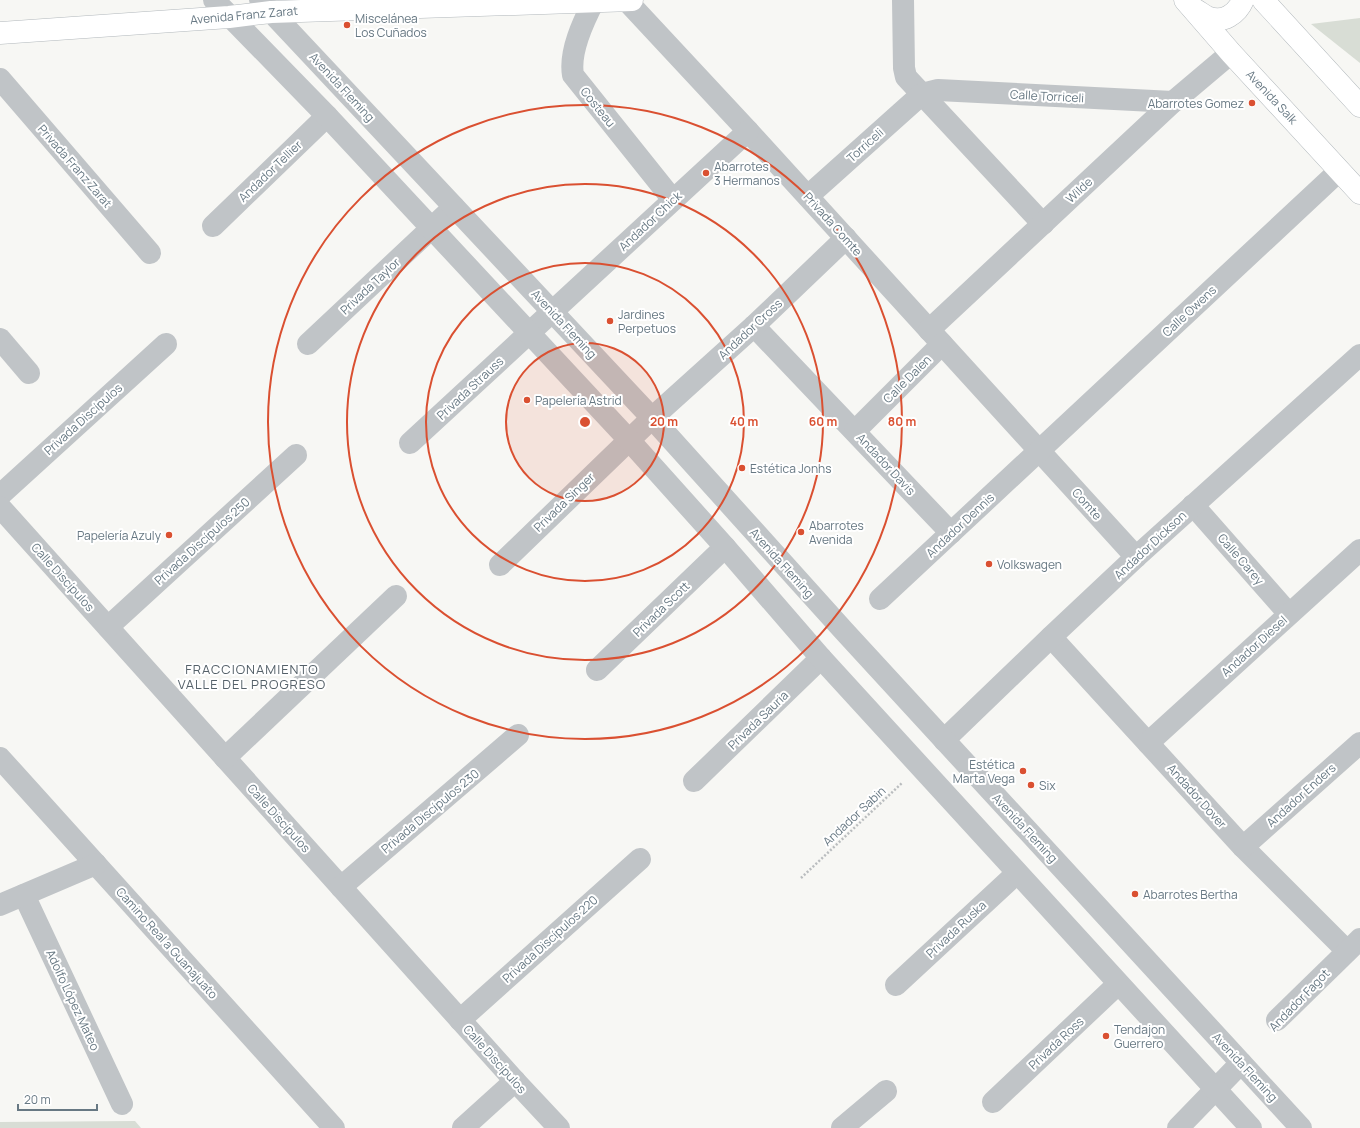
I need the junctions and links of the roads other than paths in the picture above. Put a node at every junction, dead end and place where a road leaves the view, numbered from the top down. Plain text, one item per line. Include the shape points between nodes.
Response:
1 (214, 0) edge
2 (626, 0) edge
3 (632, 0) edge
4 (903, 0) edge
5 (1244, 0) edge
6 (1263, 0) edge
7 (594, 1) junction
8 (271, 4) edge
9 (1188, 4) edge
10 (229, 17) junction
11 (0, 34) edge
12 (1231, 53) junction
13 (0, 79) edge
14 (922, 94) junction
15 (1173, 102) junction
16 (1360, 106) edge
17 (327, 116) junction
18 (748, 131) junction
19 (1340, 171) junction
20 (1360, 193) edge
21 (808, 196) junction
22 (673, 200) junction
23 (454, 207) junction
24 (1043, 224) junction
25 (213, 226) dead end
26 (431, 228) junction
27 (846, 238) junction
28 (150, 253) dead end
29 (552, 311) junction
30 (754, 326) junction
31 (530, 333) junction
32 (936, 337) junction
33 (0, 339) edge
34 (166, 344) dead end
35 (308, 344) dead end
36 (1360, 355) edge
37 (29, 373) dead end
38 (652, 418) junction
39 (854, 431) junction
40 (629, 440) junction
41 (410, 443) dead end
42 (1038, 451) junction
43 (296, 455) dead end
44 (0, 495) edge
45 (1193, 505) junction
46 (0, 507) edge
47 (951, 533) junction
48 (725, 547) junction
49 (1360, 550) edge
50 (1136, 558) junction
51 (500, 565) dead end
52 (396, 596) dead end
53 (880, 599) dead end
54 (1289, 614) junction
55 (108, 627) junction
56 (1051, 637) junction
57 (821, 658) junction
58 (597, 670) dead end
59 (518, 735) dead end
60 (944, 740) junction
61 (1148, 743) junction
62 (1360, 743) edge
63 (0, 758) edge
64 (225, 758) junction
65 (694, 781) dead end
66 (1243, 847) junction
67 (640, 859) dead end
68 (96, 864) junction
69 (1017, 873) junction
70 (341, 887) junction
71 (24, 895) junction
72 (0, 904) edge
73 (1354, 945) edge
74 (1118, 984) junction
75 (896, 985) dead end
76 (460, 1020) junction
77 (1277, 1020) dead end
78 (1241, 1062) junction
79 (515, 1081) junction
80 (1216, 1090) junction
81 (886, 1091) dead end
82 (993, 1102) dead end
83 (122, 1104) dead end
84 (323, 1124) edge
85 (462, 1128) edge
86 (559, 1128) edge
87 (842, 1128) edge
88 (1178, 1128) edge
89 (1251, 1128) edge
90 (1301, 1128) edge

1 - 10 street
2 - 3 main road, Avenida Franz Zarat
2 - 7 main road, Avenida Franz Zarat
2 - 18 street, Privada Comte
4 - 14 street via 904,68 906,77
5 - 9 main road via 1233,15 1216,19 1207,17
6 - 16 main road
7 - 8 main road, Avenida Franz Zarat
7 - 22 street, Costeau via 584,20 574,53 571,66 573,75
8 - 10 main road, Avenida Franz Zarat
8 - 23 street, Avenida Fleming
9 - 12 main road, Avenida Salk
10 - 11 main road, Avenida Franz Zarat
10 - 17 street
12 - 15 street, Wilde
12 - 19 main road, Avenida Salk
13 - 28 street, Privada Franz Zarat
14 - 15 street, Calle Torriceli via 938,90
14 - 21 street, Torriceli
14 - 24 street
15 - 24 street, Wilde
17 - 25 street, Andador Tellier
17 - 26 street
18 - 21 street, Privada Comte
18 - 22 street, Andador Chick
19 - 20 main road, Avenida Salk
19 - 42 street, Calle Owens
21 - 27 street, Privada Comte
22 - 29 street, Andador Chick
23 - 26 street, Privada Taylor
23 - 29 street, Avenida Fleming
24 - 32 street, Wilde
26 - 31 street
26 - 35 street, Privada Taylor
27 - 30 street, Andador Cross
27 - 32 street, Privada Comte
29 - 31 street, Andador Chick
29 - 38 street, Avenida Fleming
30 - 38 street, Andador Cross
30 - 39 street, Andador Davis
31 - 40 street
31 - 41 street, Privada Strauss
32 - 39 street, Calle Dalen
32 - 42 street, Privada Comte
33 - 37 street
34 - 44 street, Privada Discípulos
36 - 45 street, Andador Dickson
38 - 40 street, Andador Cross
38 - 60 street, Avenida Fleming
39 - 47 street, Andador Davis
40 - 48 street
40 - 51 street, Privada Singer
42 - 47 street, Andador Dennis
42 - 50 street, Comte
43 - 55 street, Privada Discípulos 250
45 - 50 street, Andador Dickson
45 - 54 street, Calle Carey
46 - 55 street, Calle Discípulos
47 - 53 street, Andador Dennis
48 - 57 street
48 - 58 street, Privada Scott
49 - 54 street, Andador Diesel
50 - 56 street, Andador Dickson
52 - 64 street
54 - 61 street, Andador Diesel
55 - 64 street, Calle Discípulos
56 - 60 street, Andador Dickson
56 - 61 street, Andador Dover
57 - 65 street, Privada Sauria
57 - 69 street
59 - 70 street, Privada Discípulos 230
60 - 78 street, Avenida Fleming
61 - 66 street, Andador Dover
62 - 66 street, Andador Enders
63 - 68 street, Camino Real a Guanajuato
64 - 70 street, Calle Discípulos
66 - 73 street, Andador Dover
67 - 76 street, Privada Discípulos 220
68 - 71 street
68 - 84 street, Camino Real a Guanajuato
69 - 74 street
69 - 75 street, Privada Ruska
70 - 76 street, Calle Discípulos
71 - 72 street
71 - 83 street, Adolfo López Mateo
73 - 77 street, Andador Fagot
74 - 80 street
74 - 82 street, Privada Ross
76 - 79 street, Calle Discípulos
78 - 80 street
78 - 90 street, Avenida Fleming
79 - 85 street
79 - 86 street, Calle Discípulos
80 - 88 street
80 - 89 street
81 - 87 street

